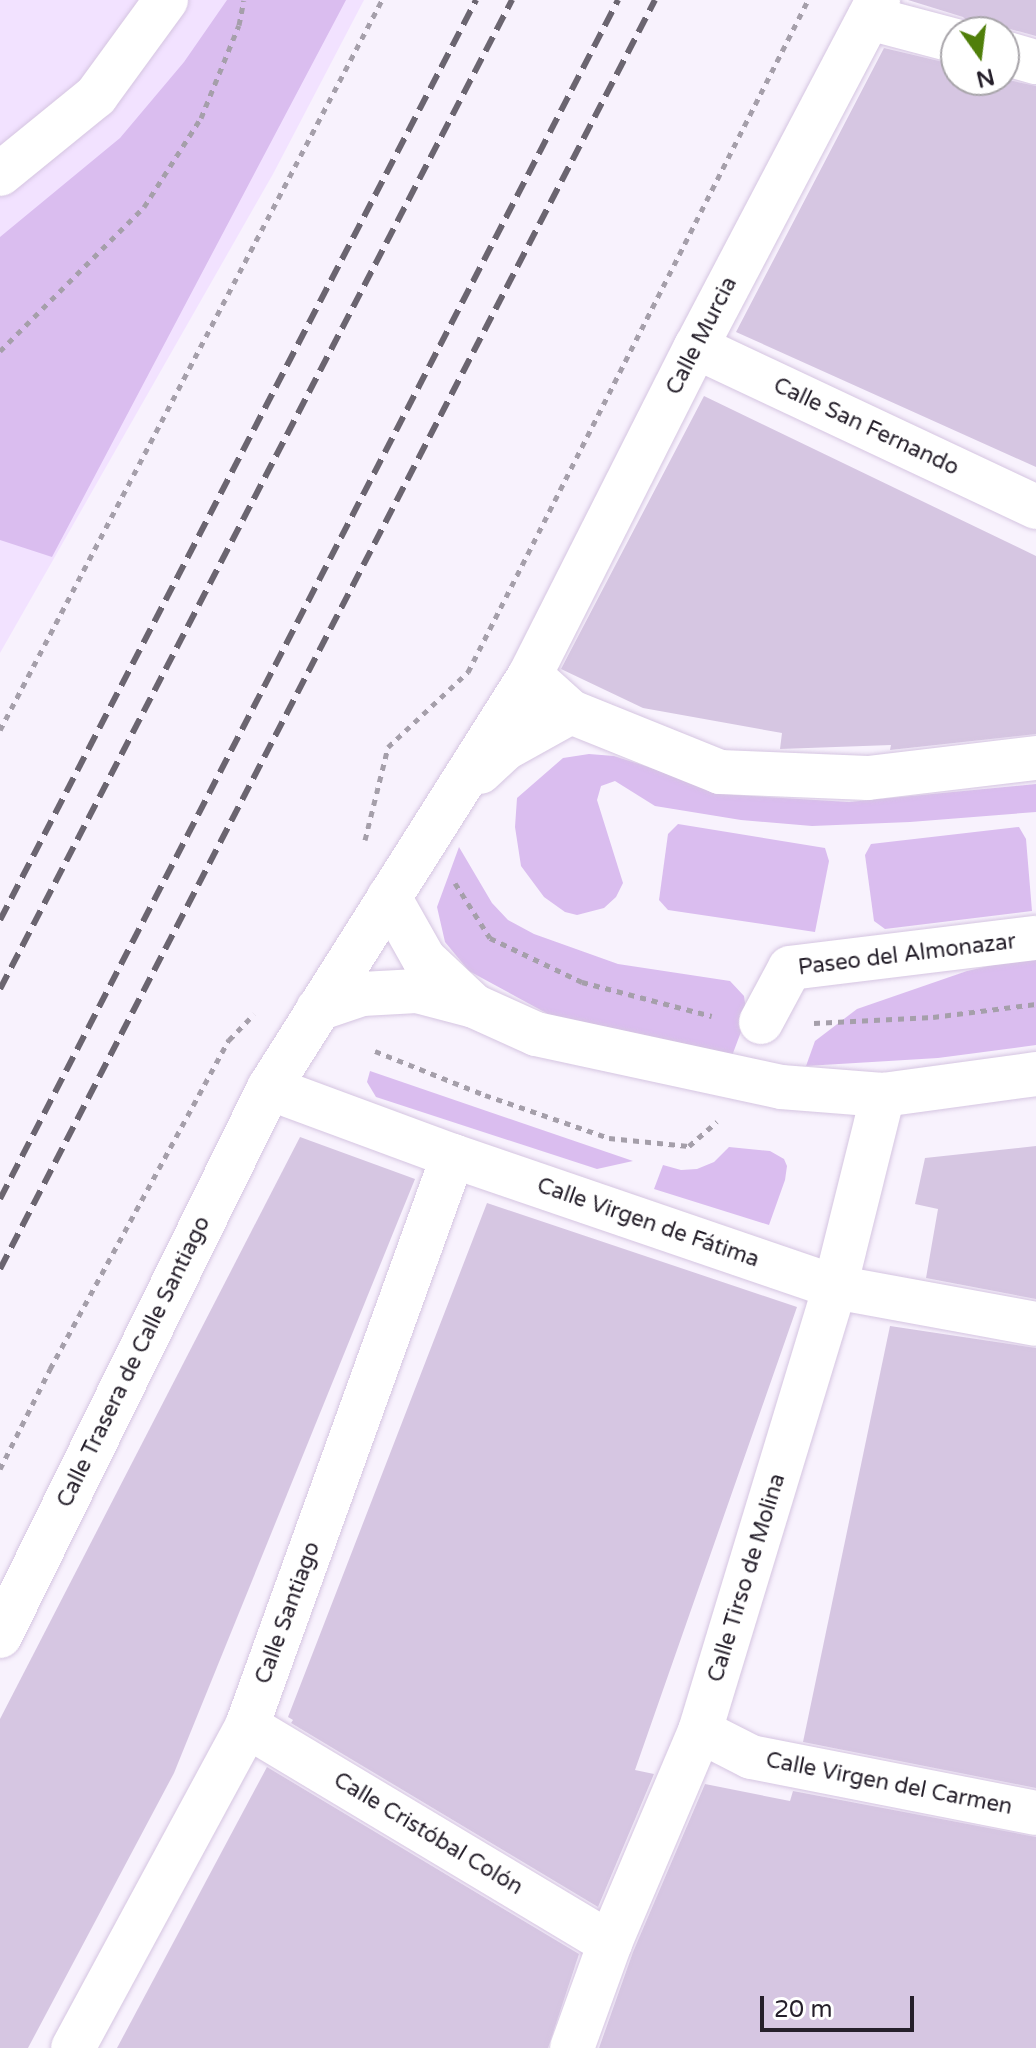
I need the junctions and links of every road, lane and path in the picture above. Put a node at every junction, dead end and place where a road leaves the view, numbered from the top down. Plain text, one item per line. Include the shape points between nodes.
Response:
1 (166, 0) edge
2 (244, 0) edge
3 (382, 0) edge
4 (808, 0) edge
5 (874, 9) edge
6 (940, 35) edge
7 (0, 174) edge
8 (696, 347) junction
9 (0, 351) edge
10 (1036, 507) edge
11 (530, 675) junction
12 (571, 712) junction
13 (0, 730) edge
14 (1036, 758) edge
15 (450, 800) junction
16 (364, 842) dead end
17 (389, 897) junction
18 (1036, 938) edge
19 (474, 1006) junction
20 (258, 1009) dead end
21 (318, 1009) junction
22 (761, 1022) dead end
23 (375, 1051) dead end
24 (1036, 1074) edge
25 (269, 1088) junction
26 (883, 1095) junction
27 (689, 1146) dead end
28 (453, 1156) junction
29 (835, 1287) junction
30 (1036, 1324) edge
31 (0, 1469) edge
32 (0, 1636) edge
33 (247, 1726) junction
34 (700, 1731) junction
35 (1036, 1813) edge
36 (610, 1943) junction
37 (73, 2048) edge
38 (572, 2048) edge

1 - 7 street via 96,96
2 - 9 path via 201,118 144,207
3 - 13 path
4 - 16 path via 468,672 388,747
5 - 6 street
5 - 8 street, Calle Murcia
8 - 10 street, Calle San Fernando
8 - 11 street, Calle Murcia
11 - 12 street
11 - 15 street, Calle Murcia
12 - 14 street via 720,772 868,778
12 - 15 street via 506,748
15 - 17 street, Calle Trasera de Calle Santiago
17 - 19 street via 424,959
17 - 21 street, Calle Trasera de Calle Santiago
18 - 22 street, Paseo del Almonazar via 790,968
19 - 21 street via 417,991 362,994
19 - 26 street via 536,1034 705,1071 781,1087
20 - 31 path via 229,1040
21 - 25 street, Calle Trasera de Calle Santiago
23 - 27 path via 609,1138
24 - 26 street
25 - 28 street, Calle Virgen de Fátima
25 - 32 street, Calle Trasera de Calle Santiago
26 - 29 street, Calle Tirso de Molina
28 - 29 street, Calle Virgen de Fátima
28 - 33 street, Calle Santiago
29 - 30 street, Calle Virgen de Fátima
29 - 34 street, Calle Tirso de Molina
33 - 36 street, Calle Cristóbal Colón
33 - 37 street, Calle Santiago
34 - 35 street, Calle Virgen del Carmen via 751,1757
34 - 36 street, Calle Tirso de Molina
36 - 38 street, Calle Tirso de Molina

